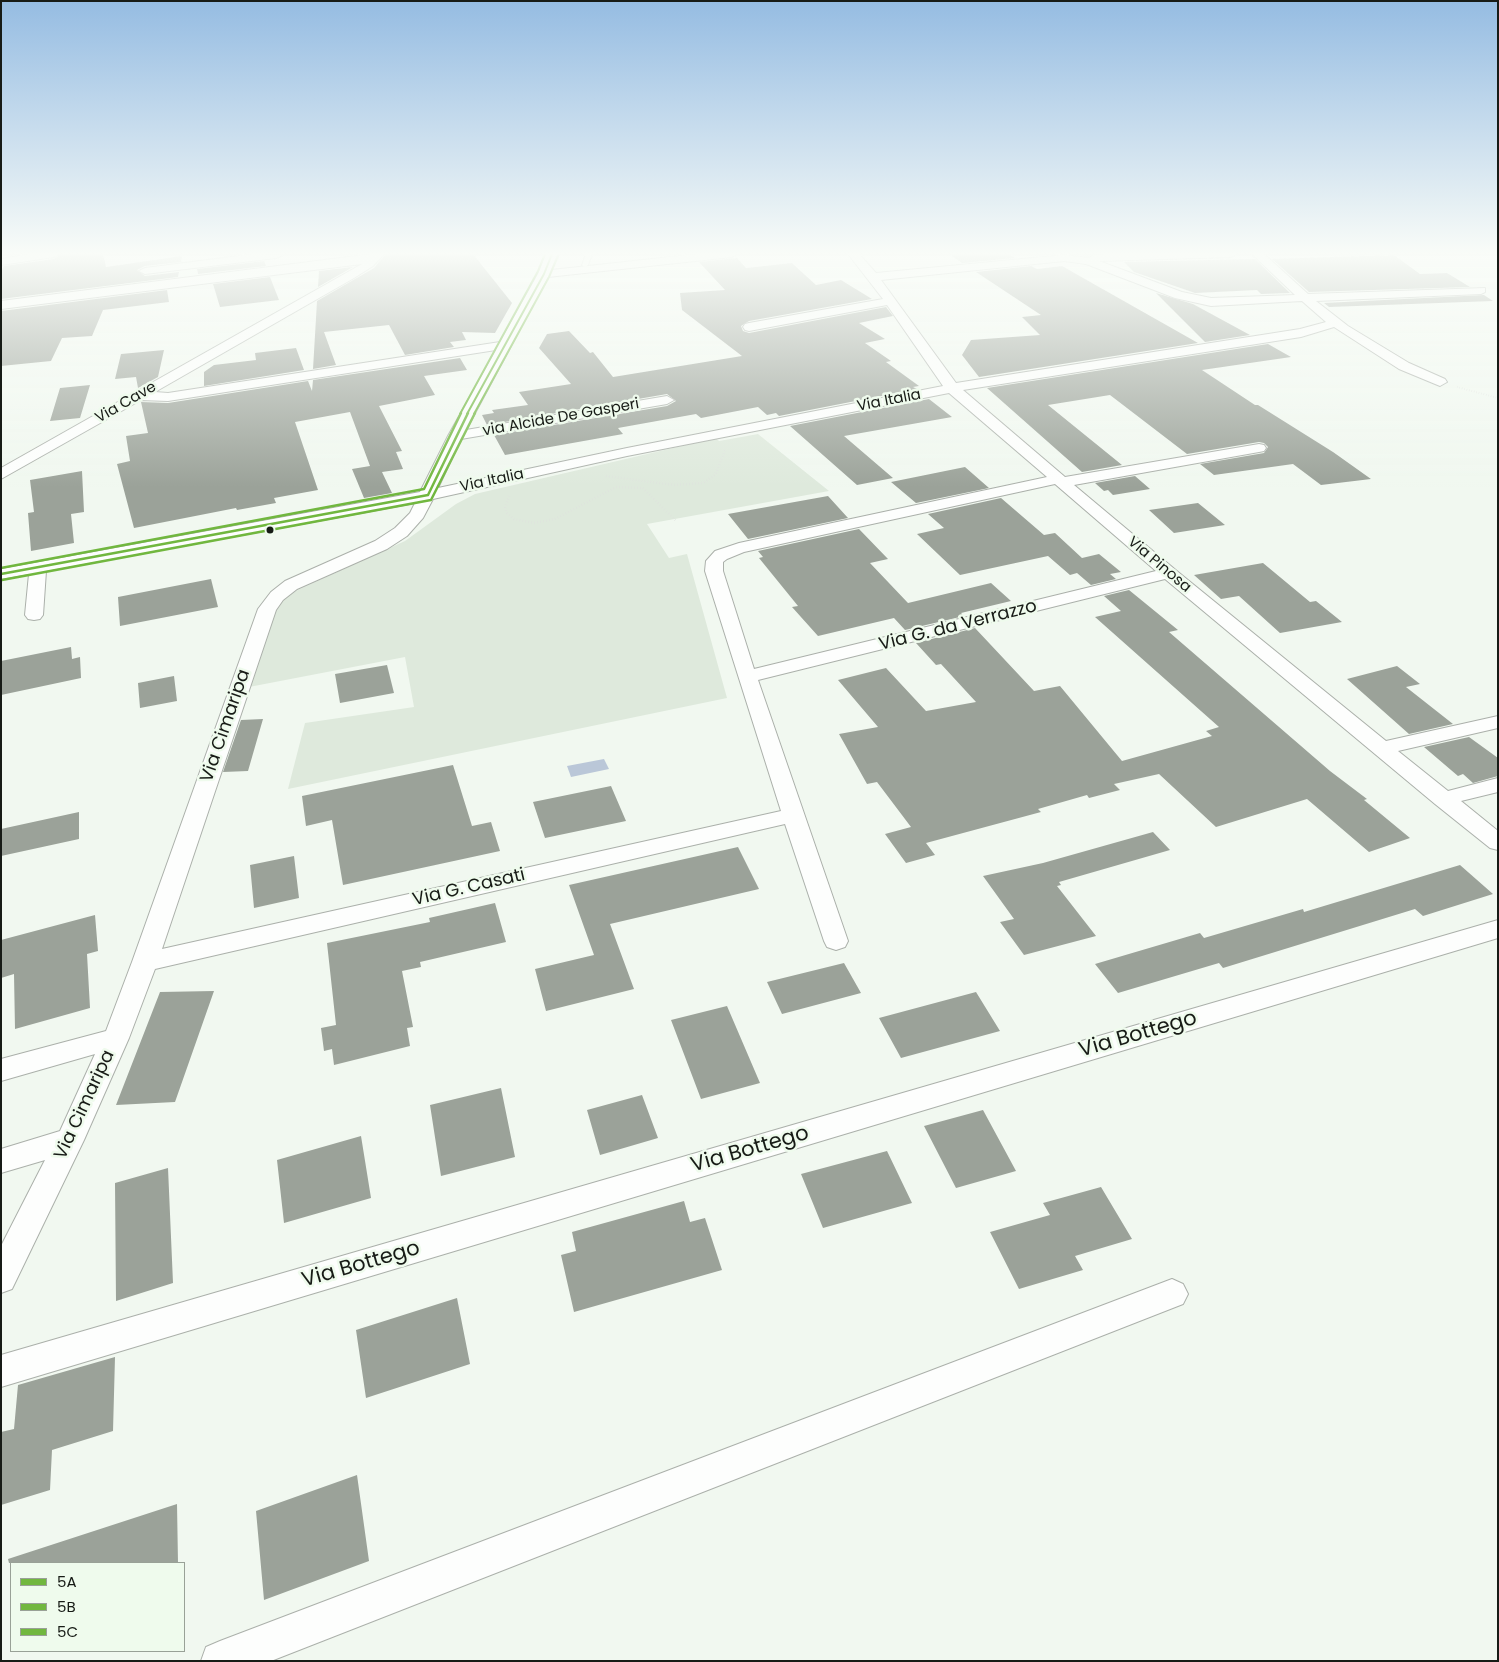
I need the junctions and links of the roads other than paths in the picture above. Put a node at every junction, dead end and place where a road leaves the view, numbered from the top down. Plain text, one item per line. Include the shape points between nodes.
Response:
1 (252, 332) edge
2 (512, 332) edge
3 (912, 332) edge
4 (1309, 332) edge
5 (1349, 332) edge
6 (504, 345) junction
7 (1440, 382) road end
8 (952, 388) junction
9 (138, 396) junction
10 (667, 400) dead end
11 (455, 436) junction
12 (1258, 448) dead end
13 (1, 474) edge
14 (1060, 481) junction
15 (428, 495) junction
16 (38, 567) junction
17 (1168, 573) junction
18 (1, 574) edge
19 (34, 615) dead end
20 (747, 677) junction
21 (1498, 722) edge
22 (1382, 748) junction
23 (1498, 785) edge
24 (1443, 799) junction
25 (794, 815) junction
26 (1498, 843) edge
27 (1498, 929) edge
28 (836, 941) dead end
29 (145, 962) junction
30 (116, 1038) junction
31 (1, 1070) edge
32 (70, 1140) junction
33 (1, 1161) edge
34 (1, 1279) edge
35 (1172, 1294) dead end
36 (1, 1371) edge
37 (220, 1661) edge

1 - 9 street, Via Cave
2 - 6 street, Via Cimaripa
3 - 8 street, Via Pinosa
4 - 8 street, Via Italia
5 - 7 street via 1404,366
6 - 9 street via 168,397
6 - 11 street, Via Cimaripa
8 - 14 street, Via Pinosa
8 - 15 street, Via Italia
9 - 13 street, Via Cave
10 - 11 street, via Alcide De Gasperi
11 - 15 street, Via Cimaripa
12 - 14 street
14 - 17 street, Via Pinosa
14 - 20 street via 767,542 721,555 713,564 714,571
15 - 16 street, Via Italia
15 - 29 street, Via Cimaripa via 417,515 401,532 366,552 297,582 277,596 268,609
16 - 18 street, Via Italia
16 - 19 street
17 - 20 street, Via G. da Verrazzo
17 - 22 street, Via Pinosa
20 - 25 street
21 - 22 street
22 - 24 street, Via Pinosa
23 - 24 street
24 - 26 street, Via Pinosa
25 - 28 street
25 - 29 street, Via G. Casati
27 - 36 street, Via Bottego
29 - 30 street, Via Cimaripa
30 - 31 street
30 - 32 street, Via Cimaripa
32 - 33 street
32 - 34 street, Via Cimaripa
35 - 37 street

